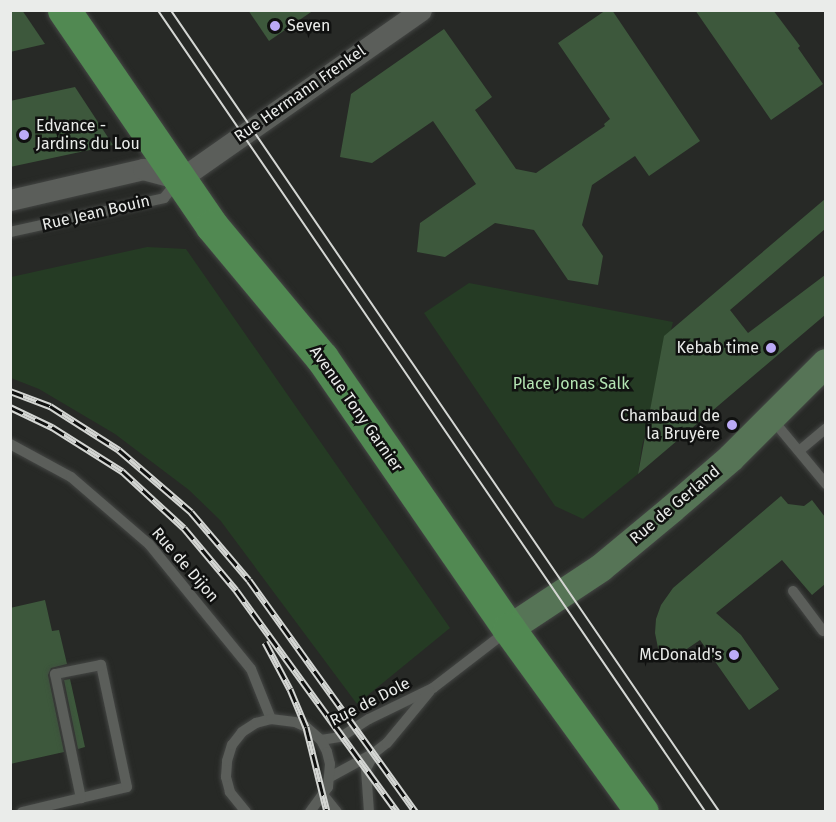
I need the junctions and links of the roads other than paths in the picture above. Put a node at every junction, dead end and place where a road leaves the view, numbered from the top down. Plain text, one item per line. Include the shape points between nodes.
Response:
1 (64, 10) edge
2 (421, 10) edge
3 (180, 179) junction
4 (10, 200) edge
5 (10, 232) edge
6 (825, 363) edge
7 (770, 417) junction
8 (825, 428) edge
9 (10, 444) edge
10 (799, 451) junction
11 (825, 484) edge
12 (793, 591) dead end
13 (509, 629) junction
14 (824, 632) edge
15 (433, 688) junction
16 (271, 719) junction
17 (321, 740) junction
18 (374, 753) junction
19 (330, 777) junction
20 (324, 796) junction
21 (81, 798) junction
22 (238, 810) edge
23 (21, 812) edge
24 (310, 812) edge
25 (337, 812) edge
26 (369, 812) edge
27 (642, 812) edge

1 - 3 main road, Avenue Tony Garnier
2 - 3 street, Rue Hermann Frenkel
3 - 4 street, Rue Jean Bouin via 143,169
3 - 5 lane, Rue Jean Bouin via 165,198
3 - 13 main road, Avenue Tony Garnier via 212,226 322,358
6 - 7 street, Rue de Gerland
7 - 10 lane
7 - 13 street, Rue de Gerland via 731,458 601,568
8 - 10 lane
9 - 16 lane, Rue de Dijon via 71,477 149,544 251,669
10 - 11 lane
12 - 14 lane
13 - 15 lane, Rue de Dole
13 - 27 main road, Avenue Tony Garnier
15 - 17 lane, Rue de Dole via 340,737
15 - 18 lane, Rue de Dole
16 - 17 lane via 295,722
16 - 22 lane via 242,732 232,745 226,777
17 - 19 lane via 330,764
18 - 19 lane, Rue de Dole
18 - 26 lane via 366,769
19 - 20 lane
20 - 24 lane
20 - 25 lane
21 - 21 lane via 128,787 101,665 55,674
21 - 23 lane

